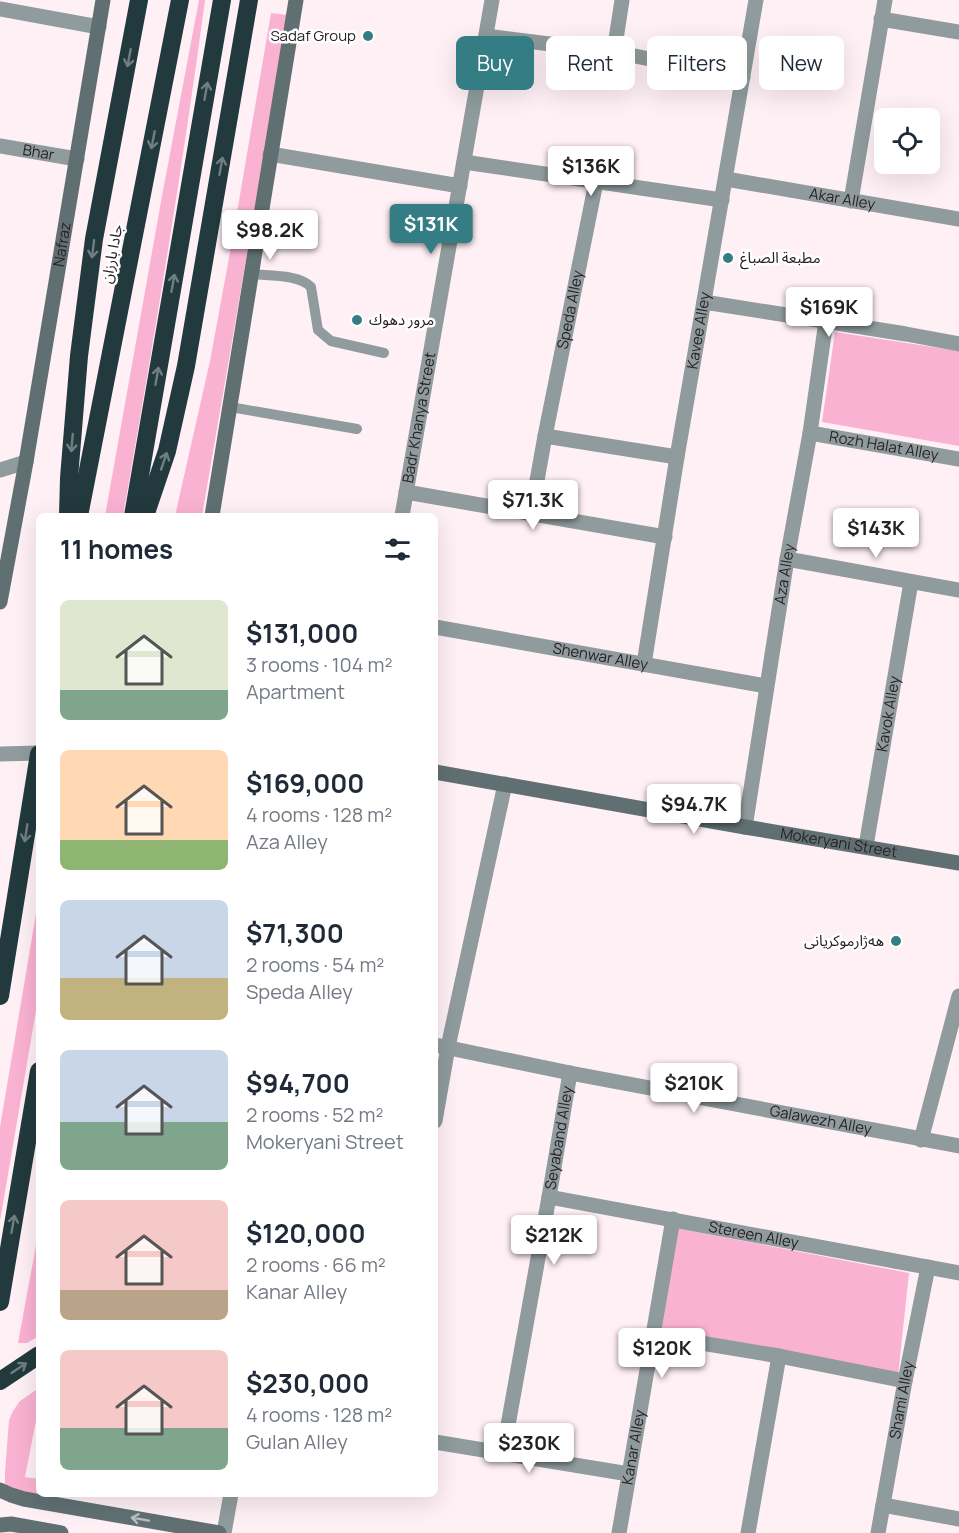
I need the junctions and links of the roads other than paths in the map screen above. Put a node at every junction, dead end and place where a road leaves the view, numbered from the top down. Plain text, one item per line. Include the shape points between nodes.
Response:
1 (103, 0) edge
2 (139, 0) edge
3 (180, 0) edge
4 (222, 0) edge
5 (249, 0) edge
6 (296, 0) edge
7 (492, 0) edge
8 (622, 0) edge
9 (756, 0) edge
10 (885, 0) edge
11 (0, 9) edge
12 (881, 19) junction
13 (99, 27) junction
14 (959, 32) edge
15 (486, 36) edge
16 (616, 36) edge
17 (747, 53) edge
18 (477, 90) edge
19 (741, 90) edge
20 (0, 146) edge
21 (270, 154) junction
22 (77, 159) junction
23 (464, 162) junction
24 (726, 179) junction
25 (596, 182) junction
26 (460, 186) junction
27 (722, 200) junction
28 (851, 201) junction
29 (959, 219) edge
30 (251, 274) junction
31 (704, 302) junction
32 (826, 321) junction
33 (959, 344) edge
34 (384, 353) dead end
35 (230, 407) junction
36 (357, 429) dead end
37 (810, 433) junction
38 (545, 436) junction
39 (677, 457) junction
40 (959, 459) edge
41 (26, 462) junction
42 (0, 470) edge
43 (406, 492) junction
44 (68, 513) edge
45 (80, 513) edge
46 (134, 513) edge
47 (146, 513) edge
48 (212, 513) edge
49 (402, 513) edge
50 (531, 514) junction
51 (665, 537) junction
52 (787, 559) junction
53 (911, 582) junction
54 (959, 590) edge
55 (0, 602) edge
56 (438, 628) edge
57 (644, 664) junction
58 (766, 686) junction
59 (0, 754) edge
60 (36, 754) edge
61 (36, 773) edge
62 (438, 773) edge
63 (505, 784) junction
64 (745, 827) junction
65 (866, 846) junction
66 (959, 863) edge
67 (0, 996) edge
68 (959, 996) edge
69 (441, 1046) edge
70 (570, 1073) junction
71 (438, 1084) edge
72 (36, 1089) edge
73 (921, 1140) junction
74 (959, 1146) edge
75 (549, 1197) junction
76 (673, 1220) junction
77 (928, 1267) junction
78 (959, 1273) edge
79 (0, 1302) edge
80 (653, 1335) junction
81 (779, 1356) junction
82 (36, 1357) edge
83 (905, 1381) junction
84 (0, 1382) edge
85 (438, 1442) edge
86 (503, 1453) junction
87 (629, 1474) junction
88 (0, 1490) edge
89 (36, 1497) edge
90 (38, 1497) edge
91 (230, 1497) edge
92 (883, 1505) junction
93 (959, 1519) edge
94 (0, 1525) edge
95 (32, 1530) edge
96 (61, 1533) edge
97 (219, 1533) edge
98 (224, 1533) edge
99 (619, 1533) edge
100 (748, 1533) edge
101 (878, 1533) edge

1 - 13 main road, Nafraz
2 -> 44 highway via 94,239 78,367
3 -> 45 highway, جادا بارزان
46 -> 4 highway
47 -> 5 highway via 167,451 186,366
6 - 21 main road
7 - 15 street, Badr Khanya Street
8 - 16 street
9 - 17 street, Kavee Alley
10 - 12 street
11 - 13 street
12 - 14 street
12 - 28 street
13 - 22 main road, Nafraz
18 - 23 street, Badr Khanya Street
19 - 24 street, Kavee Alley
20 - 22 street, Bhar
21 - 26 street
21 - 30 main road
22 - 41 main road, Nafraz
23 - 25 street
23 - 26 street, Badr Khanya Street
24 - 27 street, Kavee Alley
24 - 28 street, Akar Alley
25 - 27 street
25 - 38 street, Speda Alley
26 - 43 street, Badr Khanya Street
27 - 31 street, Kavee Alley
28 - 29 street, Akar Alley
30 - 34 lane via 307,282 318,330 331,341
30 - 35 main road
31 - 32 street
31 - 39 street, Kavee Alley
32 - 33 street
32 - 37 street, Aza Alley
35 - 36 lane
35 - 48 main road
37 - 40 street, Rozh Halat Alley
37 - 52 street, Aza Alley
38 - 39 street
38 - 50 street, Speda Alley
39 - 51 street, Kavee Alley
41 - 42 street
41 - 55 main road, Nafraz
43 - 49 street, Badr Khanya Street
43 - 50 street
50 - 51 street
51 - 57 street, Kavee Alley
52 - 53 street
52 - 58 street, Aza Alley
53 - 54 street
53 - 65 street, Kavok Alley
56 - 57 street, Shenwar Alley
57 - 58 street, Shenwar Alley
58 - 64 street, Aza Alley
59 - 60 street
61 -> 67 highway
62 - 63 main road, Mokeryani Street
63 - 64 main road, Mokeryani Street
63 - 69 street
64 - 65 main road, Mokeryani Street
65 - 66 main road, Mokeryani Street
68 - 73 street
69 - 70 street, Galawezh Alley
69 - 71 street
70 - 73 street, Galawezh Alley
70 - 75 street, Seyaband Alley
79 -> 72 highway
73 - 74 street, Galawezh Alley
75 - 76 street, Stereen Alley
75 - 86 street, Seyaband Alley
76 - 77 street, Stereen Alley
76 - 80 street, Kanar Alley
77 - 78 street, Stereen Alley
77 - 83 street, Shami Alley
80 - 81 street
80 - 87 street, Kanar Alley
81 - 83 street
81 - 100 street
84 -> 82 highway
83 - 92 street, Shami Alley
85 - 86 street
86 - 87 street
87 - 99 street, Kanar Alley
88 - 89 main road
90 - 95 main road
97 -> 90 main road
91 - 98 street
92 - 93 street
92 - 101 street, Shami Alley
94 - 95 main road
95 - 96 main road

